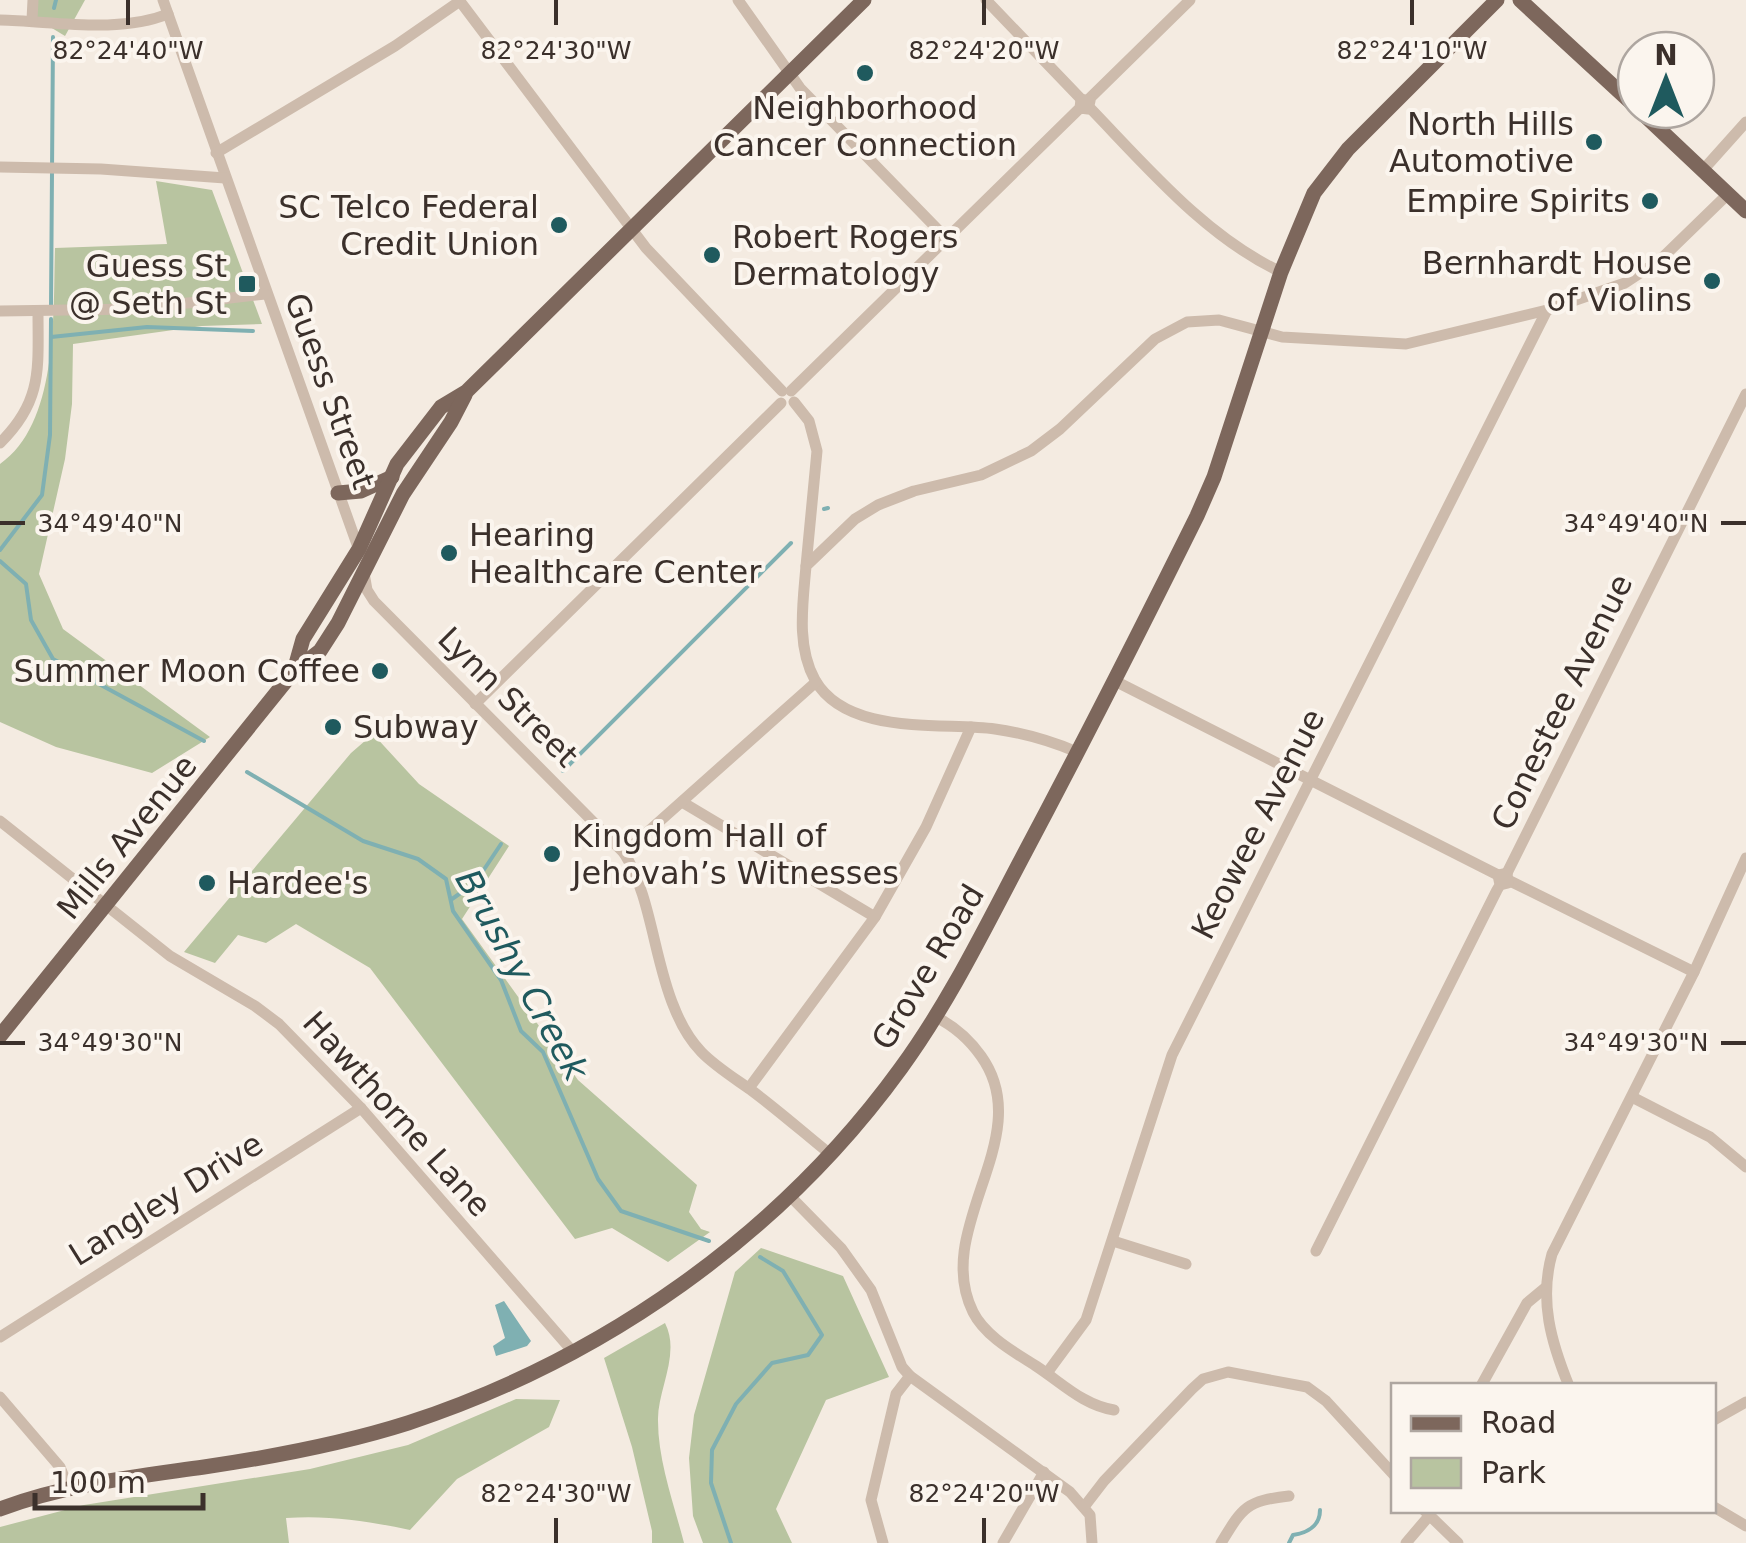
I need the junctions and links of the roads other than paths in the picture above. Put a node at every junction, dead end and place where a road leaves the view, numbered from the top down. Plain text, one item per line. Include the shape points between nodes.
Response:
1 (33, 0) edge
2 (163, 0) edge
3 (459, 0) edge
4 (738, 0) edge
5 (864, 0) edge
6 (986, 0) edge
7 (1190, 0) edge
8 (1497, 0) edge
9 (1520, 0) edge
10 (168, 14) junction
11 (0, 20) edge
12 (32, 20) junction
13 (790, 74) junction
14 (1616, 88) edge
15 (1085, 104) junction
16 (1746, 122) edge
17 (1661, 130) edge
18 (216, 153) junction
19 (0, 167) edge
20 (1703, 170) junction
21 (225, 178) junction
22 (1728, 194) junction
23 (1746, 212) edge
24 (632, 227) junction
25 (947, 240) junction
26 (1281, 272) junction
27 (266, 294) junction
28 (1547, 310) junction
29 (0, 311) edge
30 (38, 312) junction
31 (1262, 331) junction
32 (466, 392) junction
33 (1746, 394) edge
34 (787, 397) junction
35 (0, 444) edge
36 (392, 476) junction
37 (338, 493) junction
38 (358, 549) junction
39 (806, 566) junction
40 (364, 574) junction
41 (294, 671) junction
42 (1115, 680) junction
43 (816, 682) junction
44 (475, 704) junction
45 (971, 726) junction
46 (1077, 752) junction
47 (1312, 779) junction
48 (682, 802) junction
49 (0, 821) edge
50 (624, 853) junction
51 (1746, 858) edge
52 (1504, 879) junction
53 (1741, 882) edge
54 (107, 906) junction
55 (875, 917) junction
56 (1694, 972) junction
57 (936, 1017) junction
58 (0, 1036) edge
59 (749, 1088) junction
60 (1632, 1096) junction
61 (361, 1108) junction
62 (830, 1154) junction
63 (1746, 1167) edge
64 (790, 1196) junction
65 (1113, 1240) junction
66 (1316, 1250) dead end
67 (1186, 1264) dead end
68 (1545, 1288) junction
69 (0, 1337) edge
70 (574, 1352) junction
71 (1047, 1373) junction
72 (910, 1376) junction
73 (1483, 1383) edge
74 (1568, 1383) edge
75 (0, 1396) edge
76 (1746, 1402) edge
77 (1114, 1410) dead end
78 (1716, 1419) edge
79 (1044, 1472) junction
80 (1391, 1472) edge
81 (68, 1486) junction
82 (1289, 1496) dead end
83 (1084, 1507) junction
84 (1716, 1508) edge
85 (0, 1509) edge
86 (1426, 1513) edge
87 (1746, 1526) edge
88 (883, 1543) edge
89 (1003, 1543) edge
90 (1092, 1543) edge
91 (1221, 1543) edge
92 (1406, 1543) edge
93 (1458, 1543) edge

1 - 12 street
2 - 10 street, Guess Street
3 - 18 street
3 - 24 street
4 - 13 street
5 - 13 main road, Mills Avenue
6 - 15 street
7 - 15 street
8 - 26 main road, Grove Road via 1334,165 1314,193
9 - 14 main road
10 - 12 street via 134,22
10 - 18 street, Guess Street
11 - 12 street
13 - 24 main road, Mills Avenue
13 - 25 street
15 - 25 street
15 - 26 street via 1211,226
16 - 20 street
17 - 20 main road
18 - 21 street, Guess Street
19 - 21 street
20 - 22 main road
21 - 27 street, Guess Street
22 - 23 main road
22 - 28 street via 1644,272
24 - 32 main road, Mills Avenue
24 - 34 street
25 - 34 street
26 - 31 main road, Grove Road
27 - 30 street
27 - 37 street, Guess Street
28 - 31 street via 1406,344
28 - 47 street, Keowee Avenue
29 - 30 street
30 - 35 street via 36,391
31 - 39 street via 1206,319 1169,329 1031,451 980,475 878,505
31 - 42 main road, Grove Road via 1214,477
32 - 36 main road, Mills Avenue via 441,408
32 - 40 main road, Mills Avenue via 403,494
33 - 52 street, Conestee Avenue
34 - 39 street via 810,421 817,451
34 - 44 street
36 - 37 main road
36 - 38 main road, Mills Avenue
37 - 38 street, Guess Street
38 - 40 street, Guess Street
38 - 41 main road, Mills Avenue via 302,639
39 - 43 street via 803,636
40 - 41 main road, Mills Avenue via 320,650
40 - 44 street, Lynn Street via 374,601
41 - 54 main road, Mills Avenue
42 - 46 main road, Grove Road
42 - 47 street
43 - 45 street via 871,719
43 - 48 street
44 - 50 street, Lynn Street
45 - 46 street
45 - 55 street via 926,827
46 - 57 main road, Grove Road
47 - 52 street
47 - 65 street, Keowee Avenue via 1172,1055
48 - 50 street
48 - 55 street
49 - 54 street, Hawthorne Lane
50 - 59 street via 685,1031 708,1061
51 - 53 street
52 - 56 street
52 - 66 street, Conestee Avenue
53 - 56 street
54 - 58 main road, Mills Avenue
54 - 61 street, Hawthorne Lane via 170,956 278,1024
55 - 59 street
56 - 60 street
57 - 62 main road, Grove Road
57 - 71 street via 972,1043 998,1098 1000,1124 964,1252 963,1284 974,1315 1001,1344
59 - 62 street
60 - 63 street via 1710,1137
60 - 68 street via 1561,1233
61 - 69 street, Langley Drive
61 - 70 street, Hawthorne Lane
62 - 64 main road, Grove Road
64 - 70 main road, Grove Road via 652,1306
64 - 72 street via 871,1290
65 - 67 street
65 - 71 street, Keowee Avenue via 1086,1320
68 - 73 street via 1527,1303
68 - 74 street via 1550,1330
70 - 81 main road, Grove Road via 460,1404 344,1440
71 - 77 street via 1093,1407
72 - 79 street
72 - 88 street via 896,1394 872,1500
75 - 81 street via 60,1467
76 - 78 street
79 - 83 street
79 - 89 street
80 - 83 street via 1316,1392 1228,1372 1192,1389
81 - 85 main road, Grove Road
82 - 91 street via 1245,1506
83 - 90 street
84 - 87 street
86 - 92 street
86 - 93 street

